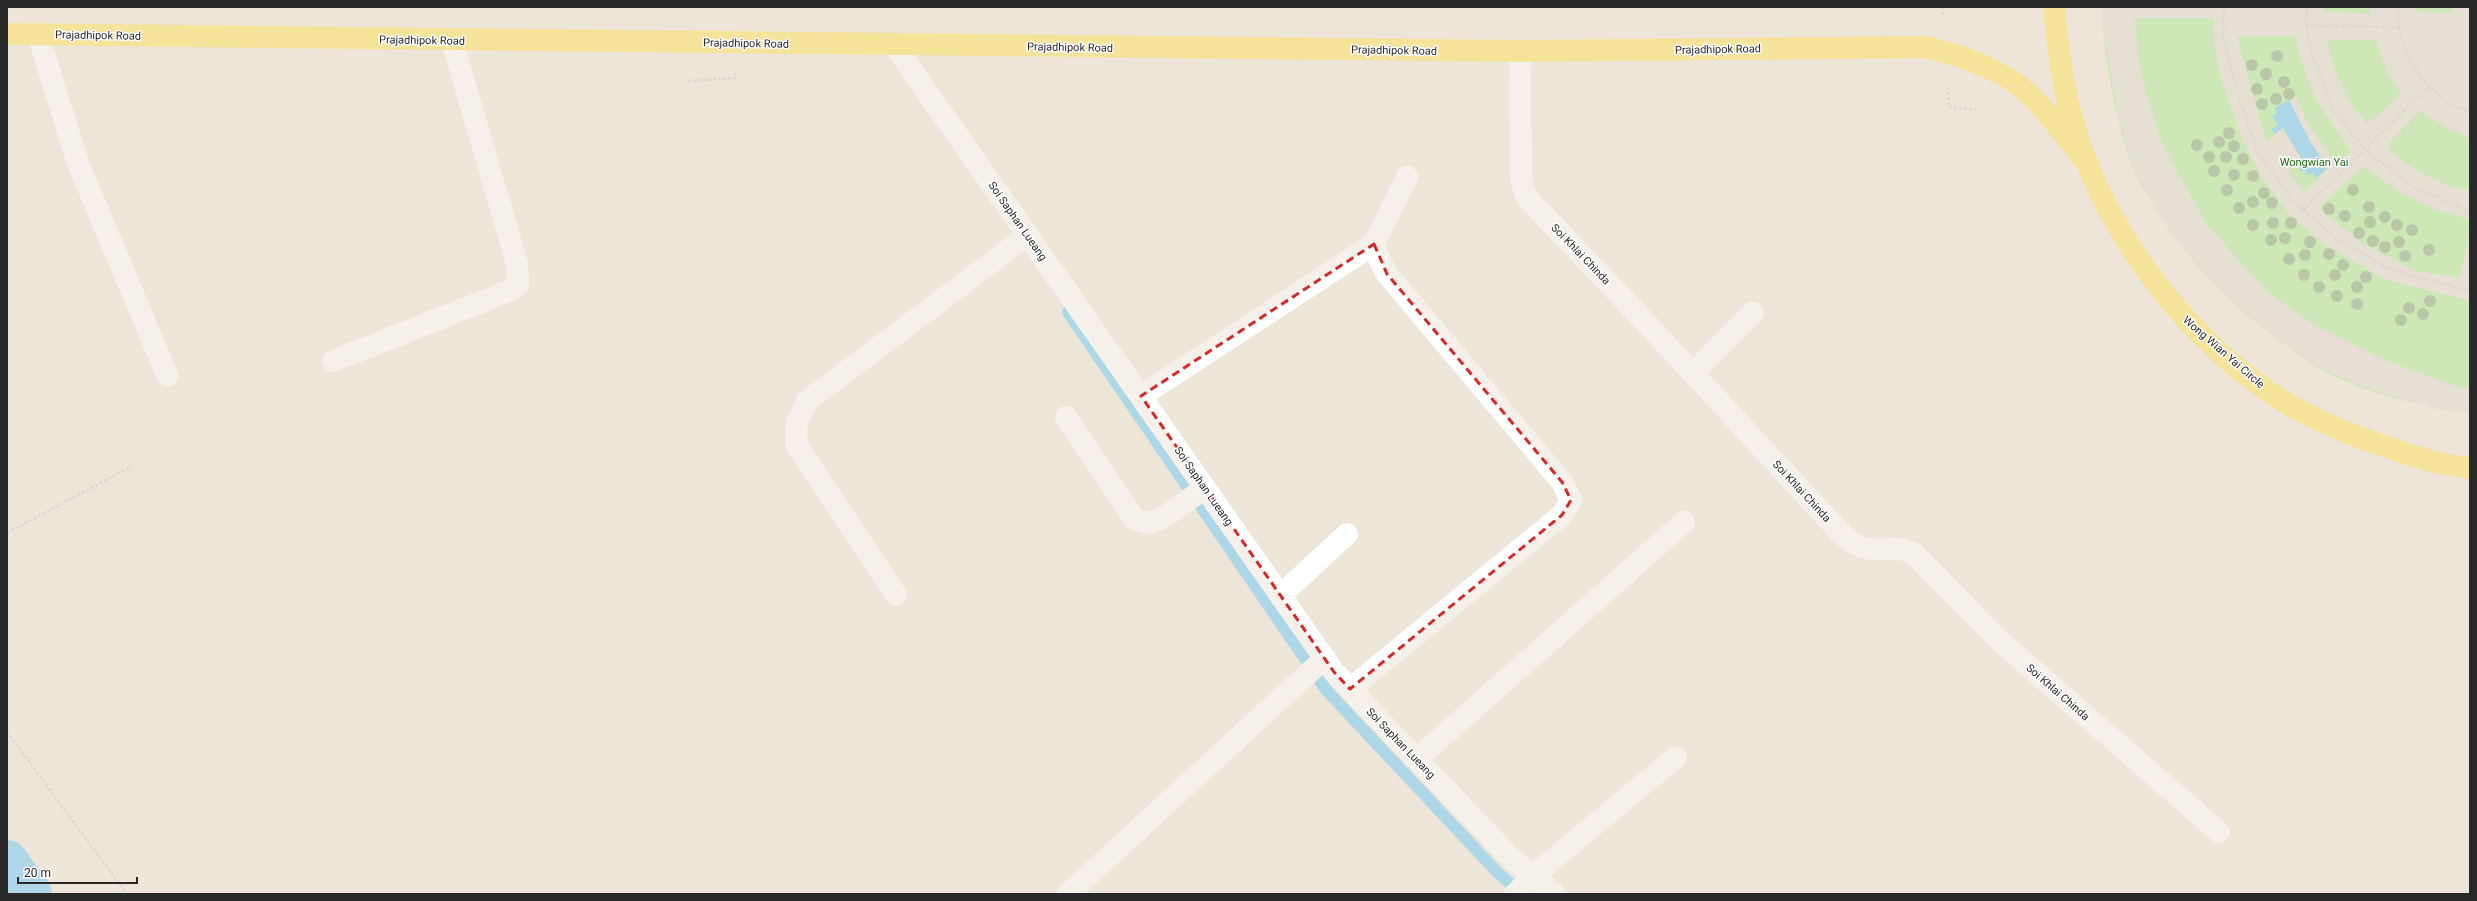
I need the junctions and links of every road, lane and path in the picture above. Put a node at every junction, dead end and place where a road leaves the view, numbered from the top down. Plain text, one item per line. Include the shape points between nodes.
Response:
1 (2054, 7) edge
2 (2224, 7) edge
3 (2307, 7) edge
4 (2398, 7) edge
5 (2306, 26) junction
6 (2400, 27) junction
7 (7, 34) edge
8 (38, 35) junction
9 (452, 40) junction
10 (894, 45) junction
11 (1520, 52) junction
12 (735, 78) dead end
13 (688, 81) dead end
14 (2430, 86) junction
15 (1949, 107) dead end
16 (1977, 110) dead end
17 (2470, 113) edge
18 (2365, 149) junction
19 (2089, 166) junction
20 (1407, 177) dead end
21 (2470, 209) edge
22 (2303, 210) junction
23 (1028, 235) junction
24 (1374, 244) junction
25 (2470, 291) edge
26 (1753, 313) dead end
27 (333, 361) dead end
28 (1693, 373) junction
29 (167, 375) dead end
30 (1140, 396) junction
31 (1066, 417) dead end
32 (132, 466) dead end
33 (2467, 470) edge
34 (1205, 488) junction
35 (1684, 522) dead end
36 (7, 533) edge
37 (1347, 534) dead end
38 (896, 595) dead end
39 (1281, 595) junction
40 (1325, 658) junction
41 (1350, 689) junction
42 (7, 732) edge
43 (1676, 757) dead end
44 (1417, 759) junction
45 (2219, 832) dead end
46 (1532, 876) junction
47 (127, 894) edge
48 (1068, 894) edge
49 (1515, 894) edge
50 (1554, 894) edge

1 - 19 main road, Wong Wian Yai Circle via 2058,48 2069,108
2 - 22 path via 2223,35 2236,88 2258,154
3 - 5 path
4 - 6 path
5 - 6 path
5 - 18 path via 2313,58 2334,112
6 - 14 path via 2402,41 2415,68
7 - 8 main road, Prajadhipok Road
8 - 9 main road, Prajadhipok Road
8 - 29 street via 78,163
9 - 10 main road, Prajadhipok Road
9 - 27 street via 517,264 518,285 509,291
10 - 11 main road, Prajadhipok Road
10 - 23 street, Soi Saphan Lueang
11 - 19 main road, Prajadhipok Road via 1926,47 1965,57 1998,73 2032,97
11 - 28 street, Soi Khlai Chinda via 1521,179 1524,194
12 - 13 path
14 - 17 path via 2441,97
14 - 18 path
15 - 16 path
18 - 21 path via 2412,187
18 - 22 path
19 - 33 main road, Wong Wian Yai Circle via 2108,206 2152,279 2177,310 2236,366 2269,392 2340,430 2387,447
20 - 24 street
22 - 25 path via 2337,239 2389,269
23 - 30 street, Soi Saphan Lueang
23 - 38 street via 808,401 797,423 796,444
24 - 30 street
24 - 41 street via 1387,274 1562,482 1571,500 1562,515
26 - 28 street
28 - 45 street, Soi Khlai Chinda via 1853,543 1864,548 1902,548 1914,554 2000,641
30 - 34 street, Soi Saphan Lueang
31 - 34 street via 1135,520 1150,523 1166,516
32 - 36 path
34 - 39 street, Soi Saphan Lueang
35 - 44 street
37 - 39 street
39 - 40 street, Soi Saphan Lueang
40 - 41 street, Soi Saphan Lueang
40 - 48 street
41 - 44 street, Soi Saphan Lueang
42 - 47 path
43 - 46 street
44 - 46 street, Soi Saphan Lueang via 1509,856
46 - 49 street
46 - 50 street, Soi Saphan Lueang

